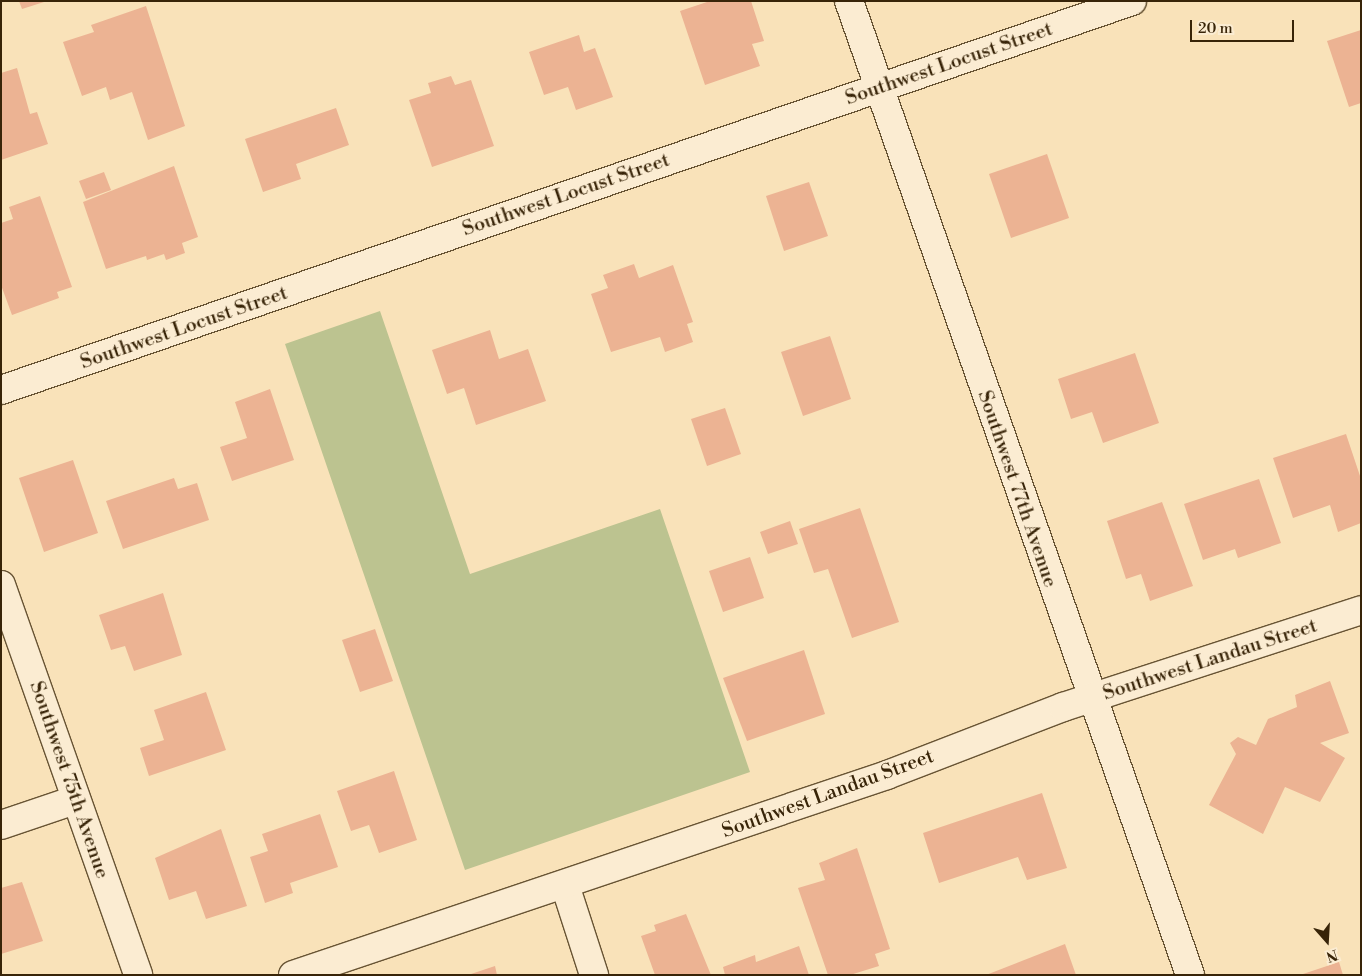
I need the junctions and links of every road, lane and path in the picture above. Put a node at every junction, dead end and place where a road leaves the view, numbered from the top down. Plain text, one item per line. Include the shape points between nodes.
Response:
1 (849, 1) edge
2 (1132, 1) edge
3 (878, 87) junction
4 (1, 390) edge
5 (1, 585) edge
6 (1361, 610) edge
7 (1094, 698) junction
8 (75, 800) junction
9 (1, 826) edge
10 (565, 885) junction
11 (138, 975) edge
12 (293, 975) edge
13 (594, 975) edge
14 (1190, 975) edge

1 - 3 street, Southwest 77th Avenue
2 - 3 street, Southwest Locust Street
3 - 4 street, Southwest Locust Street
3 - 7 street, Southwest 77th Avenue via 1049,583
5 - 8 street, Southwest 75th Avenue
6 - 7 street, Southwest Landau Street
7 - 10 street, Southwest Landau Street via 887,775
7 - 14 street, Southwest 77th Avenue
8 - 9 street
8 - 11 street, Southwest 75th Avenue
10 - 12 street, Southwest Landau Street
10 - 13 street

